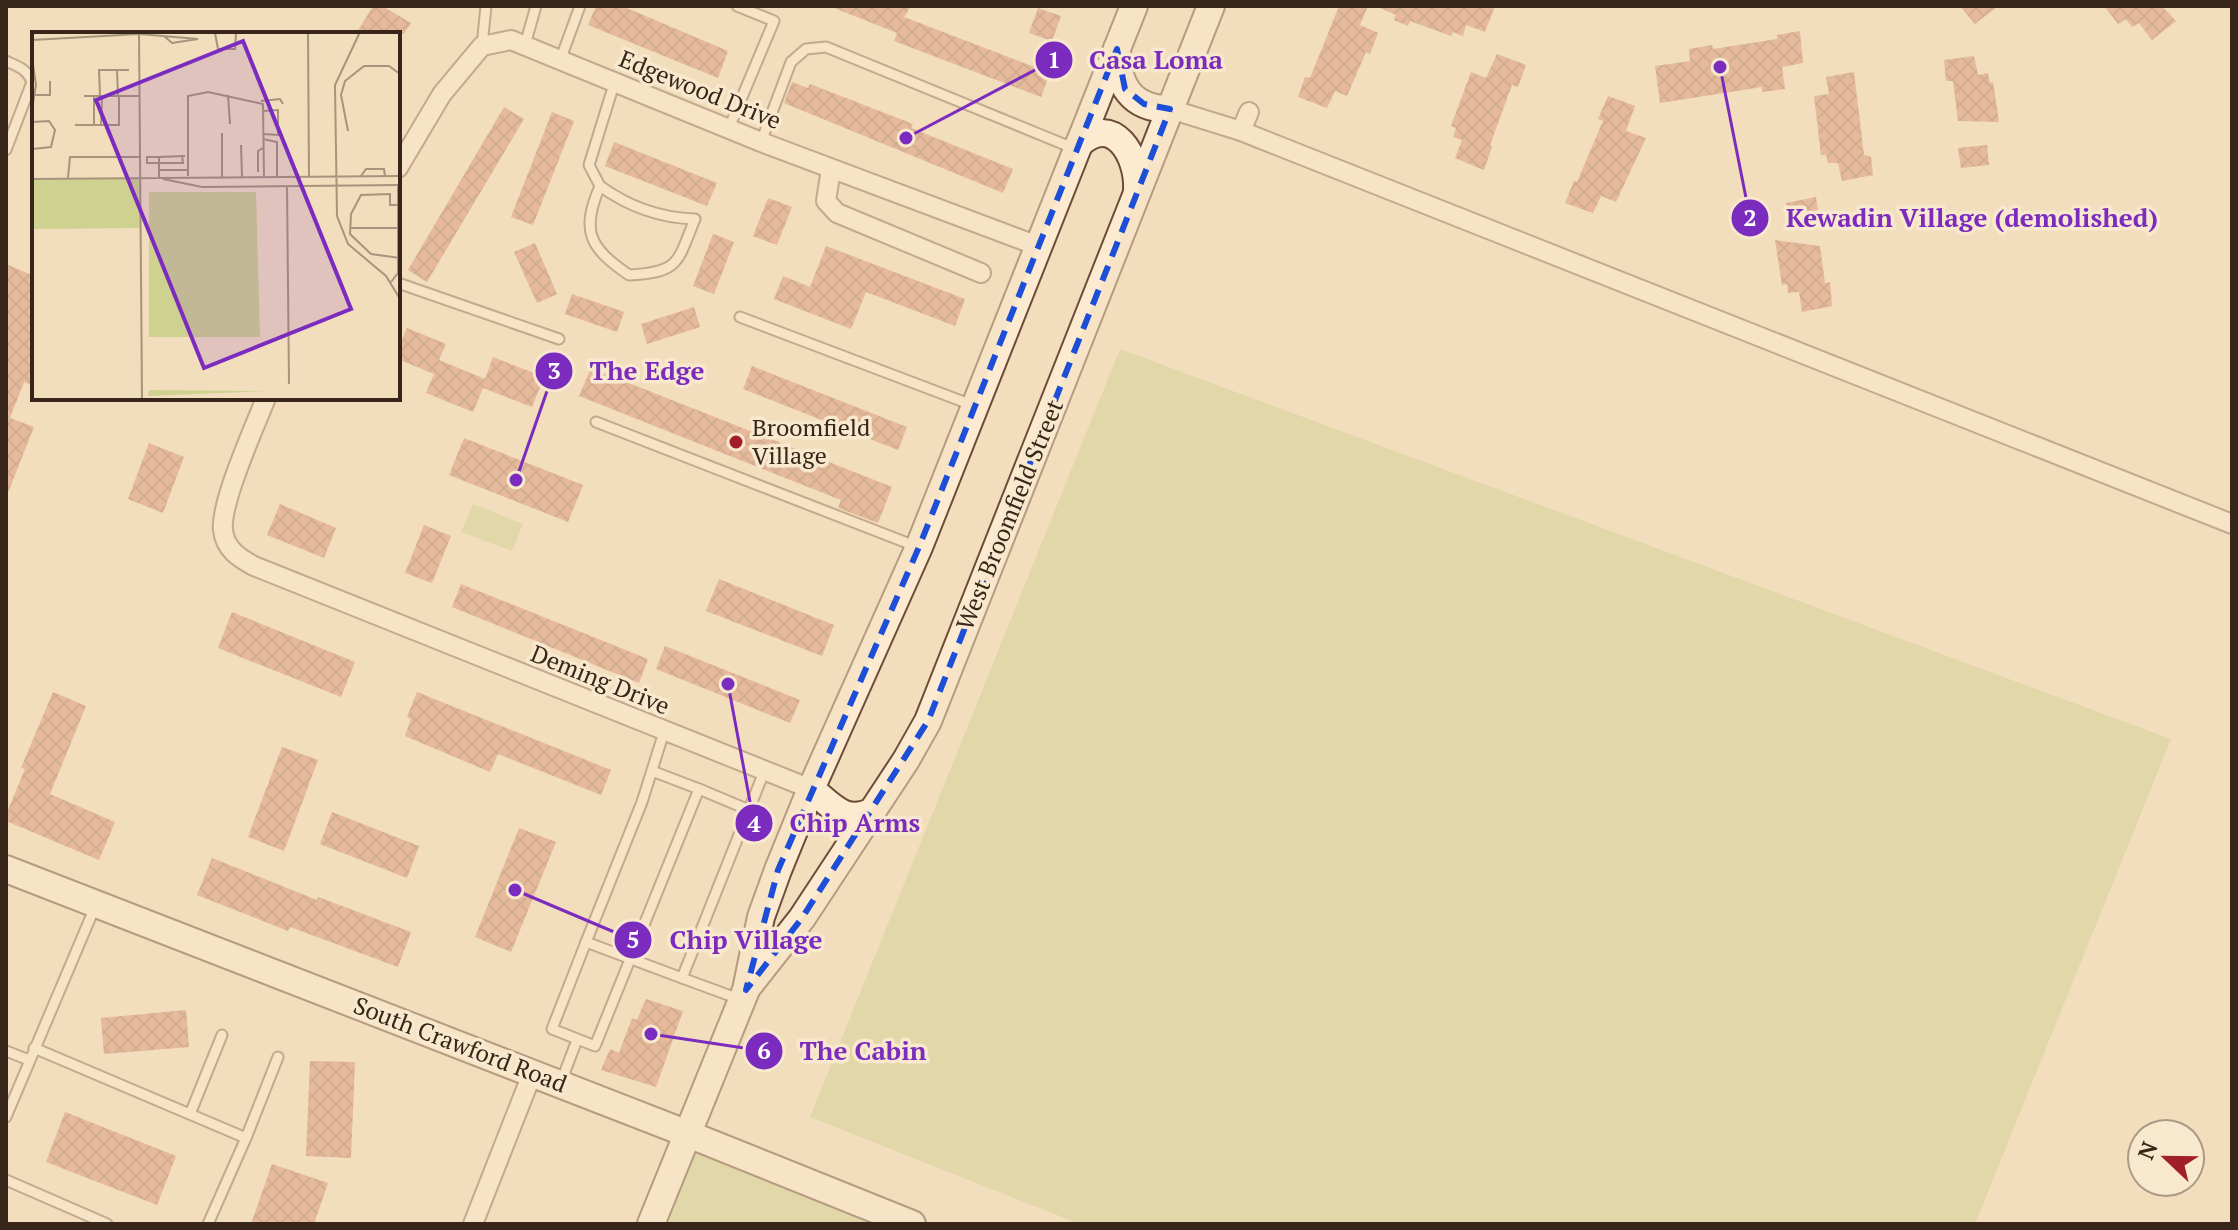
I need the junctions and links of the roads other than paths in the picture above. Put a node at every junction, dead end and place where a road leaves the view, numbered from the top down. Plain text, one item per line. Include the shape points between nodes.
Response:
1 (486, 6) edge
2 (536, 6) edge
3 (580, 6) edge
4 (737, 6) edge
5 (1134, 6) edge
6 (1211, 6) edge
7 (525, 45) junction
8 (482, 46) junction
9 (1117, 49) junction
10 (561, 58) junction
11 (6, 61) edge
12 (615, 81) junction
13 (1170, 109) junction
14 (1249, 112) dead end
15 (729, 128) junction
16 (1241, 131) junction
17 (761, 142) junction
18 (1078, 147) junction
19 (6, 150) edge
20 (400, 165) edge
21 (831, 169) junction
22 (600, 186) junction
23 (1137, 193) junction
24 (1038, 246) junction
25 (981, 273) dead end
26 (400, 284) edge
27 (740, 317) dead end
28 (559, 339) dead end
29 (265, 400) edge
30 (975, 406) junction
31 (596, 422) dead end
32 (2232, 524) edge
33 (919, 547) junction
34 (664, 732) junction
35 (652, 771) junction
36 (764, 772) junction
37 (699, 789) junction
38 (811, 789) junction
39 (749, 810) junction
40 (873, 811) junction
41 (6, 869) edge
42 (96, 904) junction
43 (586, 942) junction
44 (631, 959) junction
45 (682, 978) junction
46 (744, 995) junction
47 (222, 1035) dead end
48 (577, 1040) junction
49 (34, 1048) junction
50 (6, 1051) edge
51 (278, 1057) dead end
52 (29, 1060) junction
53 (532, 1074) junction
54 (560, 1084) junction
55 (190, 1114) junction
56 (6, 1117) edge
57 (688, 1134) junction
58 (246, 1138) junction
59 (6, 1180) edge
60 (107, 1224) edge
61 (208, 1224) edge
62 (473, 1224) edge
63 (651, 1224) edge
64 (912, 1224) edge

1 - 8 lane
2 - 7 lane
3 - 10 lane
4 - 15 lane via 774,21
5 - 9 main road, West Broomfield Street
6 - 13 main road, West Broomfield Street
7 - 8 street, Edgewood Drive via 511,40
7 - 10 street, Edgewood Drive
8 - 20 street via 442,94
9 - 13 main road via 1125,89 1144,104
9 - 18 main road, West Broomfield Street
10 - 12 street, Edgewood Drive
11 - 19 lane via 23,68 32,82
12 - 15 street, Edgewood Drive
12 - 22 lane via 589,165
13 - 16 street
13 - 23 main road, West Broomfield Street
14 - 16 street
15 - 17 street, Edgewood Drive
16 - 32 street
17 - 18 lane via 791,62 806,49 826,47
17 - 21 street, Edgewood Drive
18 - 23 main road via 1088,137 1104,133 1125,144 1137,169
18 - 24 main road, West Broomfield Street
21 - 24 street, Edgewood Drive
21 - 25 street via 826,201 837,213
22 - 22 lane via 666,218 695,219 677,262 665,271 629,275 601,252 589,232
23 - 40 main road, West Broomfield Street via 932,712
24 - 30 main road, West Broomfield Street
26 - 28 lane
27 - 30 lane
29 - 34 street, Deming Drive via 224,511 223,532 234,555
30 - 33 main road, West Broomfield Street
31 - 33 lane
33 - 38 main road, West Broomfield Street
34 - 35 lane
34 - 36 street, Deming Drive
35 - 37 lane
35 - 43 lane
36 - 38 street, Deming Drive
36 - 39 lane
37 - 39 lane
37 - 44 lane
38 - 40 main road via 844,816 858,818
38 - 46 main road, West Broomfield Street via 766,900
39 - 45 lane
40 - 46 main road, West Broomfield Street
41 - 42 main road, South Crawford Road
42 - 49 lane
42 - 53 main road, South Crawford Road
43 - 44 lane
43 - 48 lane via 552,1029
44 - 45 lane
44 - 48 lane via 595,1046
45 - 46 lane
46 - 57 main road, West Broomfield Street
47 - 55 lane
48 - 54 lane
49 - 52 lane
49 - 55 lane
50 - 52 lane
51 - 58 lane
52 - 56 lane
53 - 54 main road, South Crawford Road
53 - 62 street
54 - 57 main road, South Crawford Road
55 - 58 lane
57 - 63 main road, West Broomfield Street
57 - 64 main road, South Crawford Road
58 - 61 lane
59 - 60 lane

